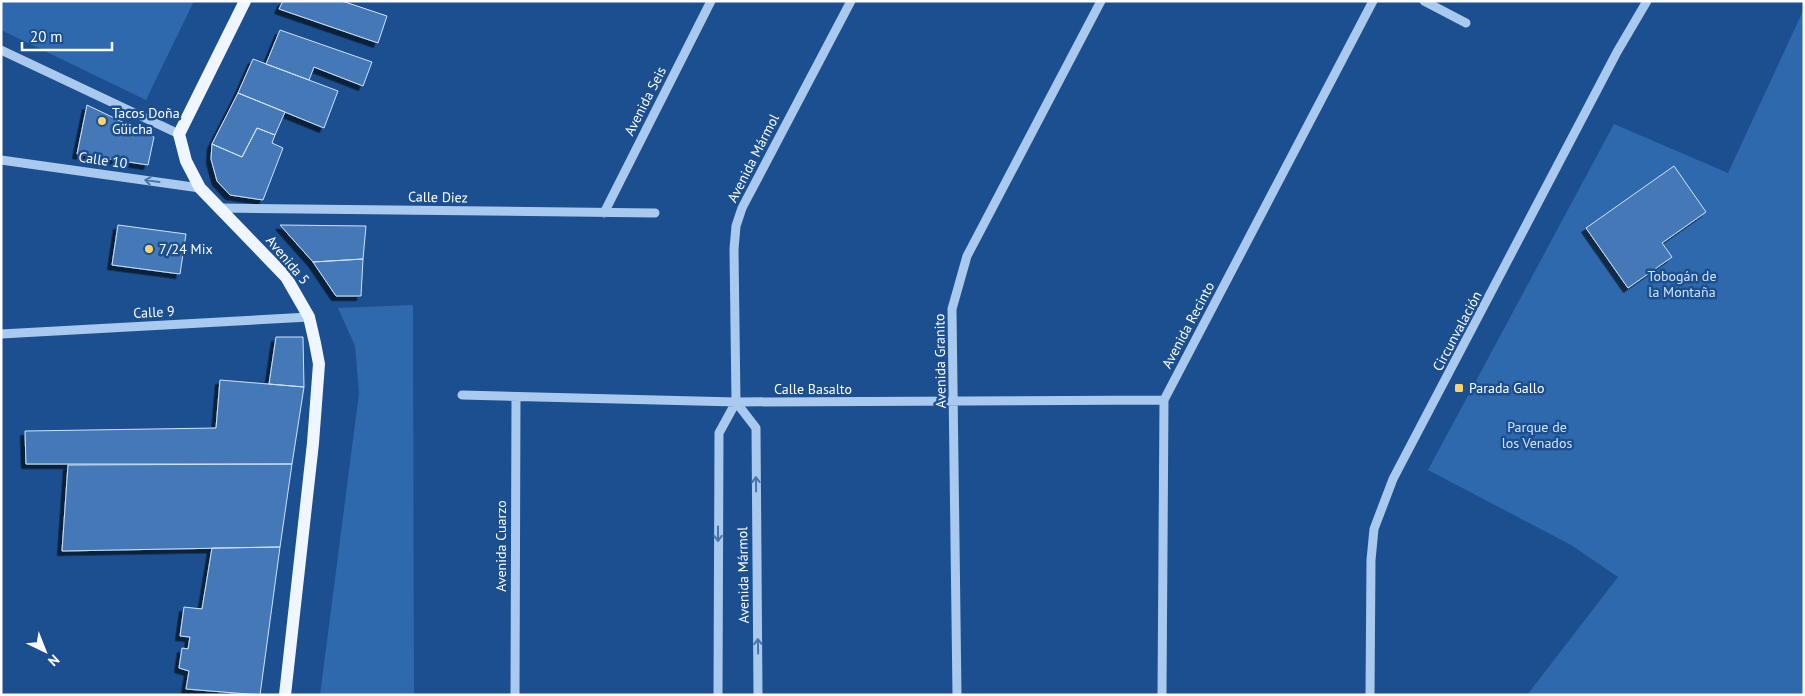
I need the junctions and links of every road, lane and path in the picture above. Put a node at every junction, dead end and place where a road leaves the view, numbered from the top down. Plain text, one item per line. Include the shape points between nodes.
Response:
1 (245, 1) edge
2 (711, 1) edge
3 (851, 1) edge
4 (1101, 1) edge
5 (1373, 1) edge
6 (1424, 1) edge
7 (1647, 1) edge
8 (1466, 23) dead end
9 (1, 50) edge
10 (179, 134) junction
11 (1, 160) edge
12 (200, 188) junction
13 (221, 208) junction
14 (604, 213) junction
15 (655, 213) dead end
16 (308, 317) junction
17 (1, 334) edge
18 (462, 395) dead end
19 (516, 397) junction
20 (1164, 400) junction
21 (736, 402) junction
22 (955, 402) junction
23 (285, 695) edge
24 (514, 695) edge
25 (718, 695) edge
26 (758, 695) edge
27 (957, 695) edge
28 (1162, 695) edge
29 (1370, 695) edge

1 - 10 main road
2 - 14 street, Avenida Seis
3 - 21 street, Avenida Mármol via 742,208 736,226
4 - 22 street, Avenida Granito via 967,256 952,308
5 - 20 street, Avenida Recinto
6 - 8 street
7 - 29 street, Circunvalación via 1617,52 1393,479 1378,514 1370,560
9 - 10 street
10 - 12 main road, Avenida 5 via 186,160
12 -> 11 street, Calle 10
12 - 13 main road, Avenida 5
13 - 14 street, Calle Diez
13 - 16 main road, Avenida 5 via 286,277
14 - 15 street, Calle Diez
16 - 17 street, Calle 9
16 - 23 main road, Avenida 5 via 319,364 318,389
18 - 19 street, Calle Basalto
19 - 21 street, Calle Basalto
19 - 24 street, Avenida Cuarzo
20 - 22 street, Calle Basalto
20 - 28 street, Avenida Recinto
21 - 22 street, Calle Basalto
21 -> 25 street, Avenida Mármol via 719,433
26 -> 21 street, Avenida Mármol via 756,428
22 - 27 street, Avenida Granito

